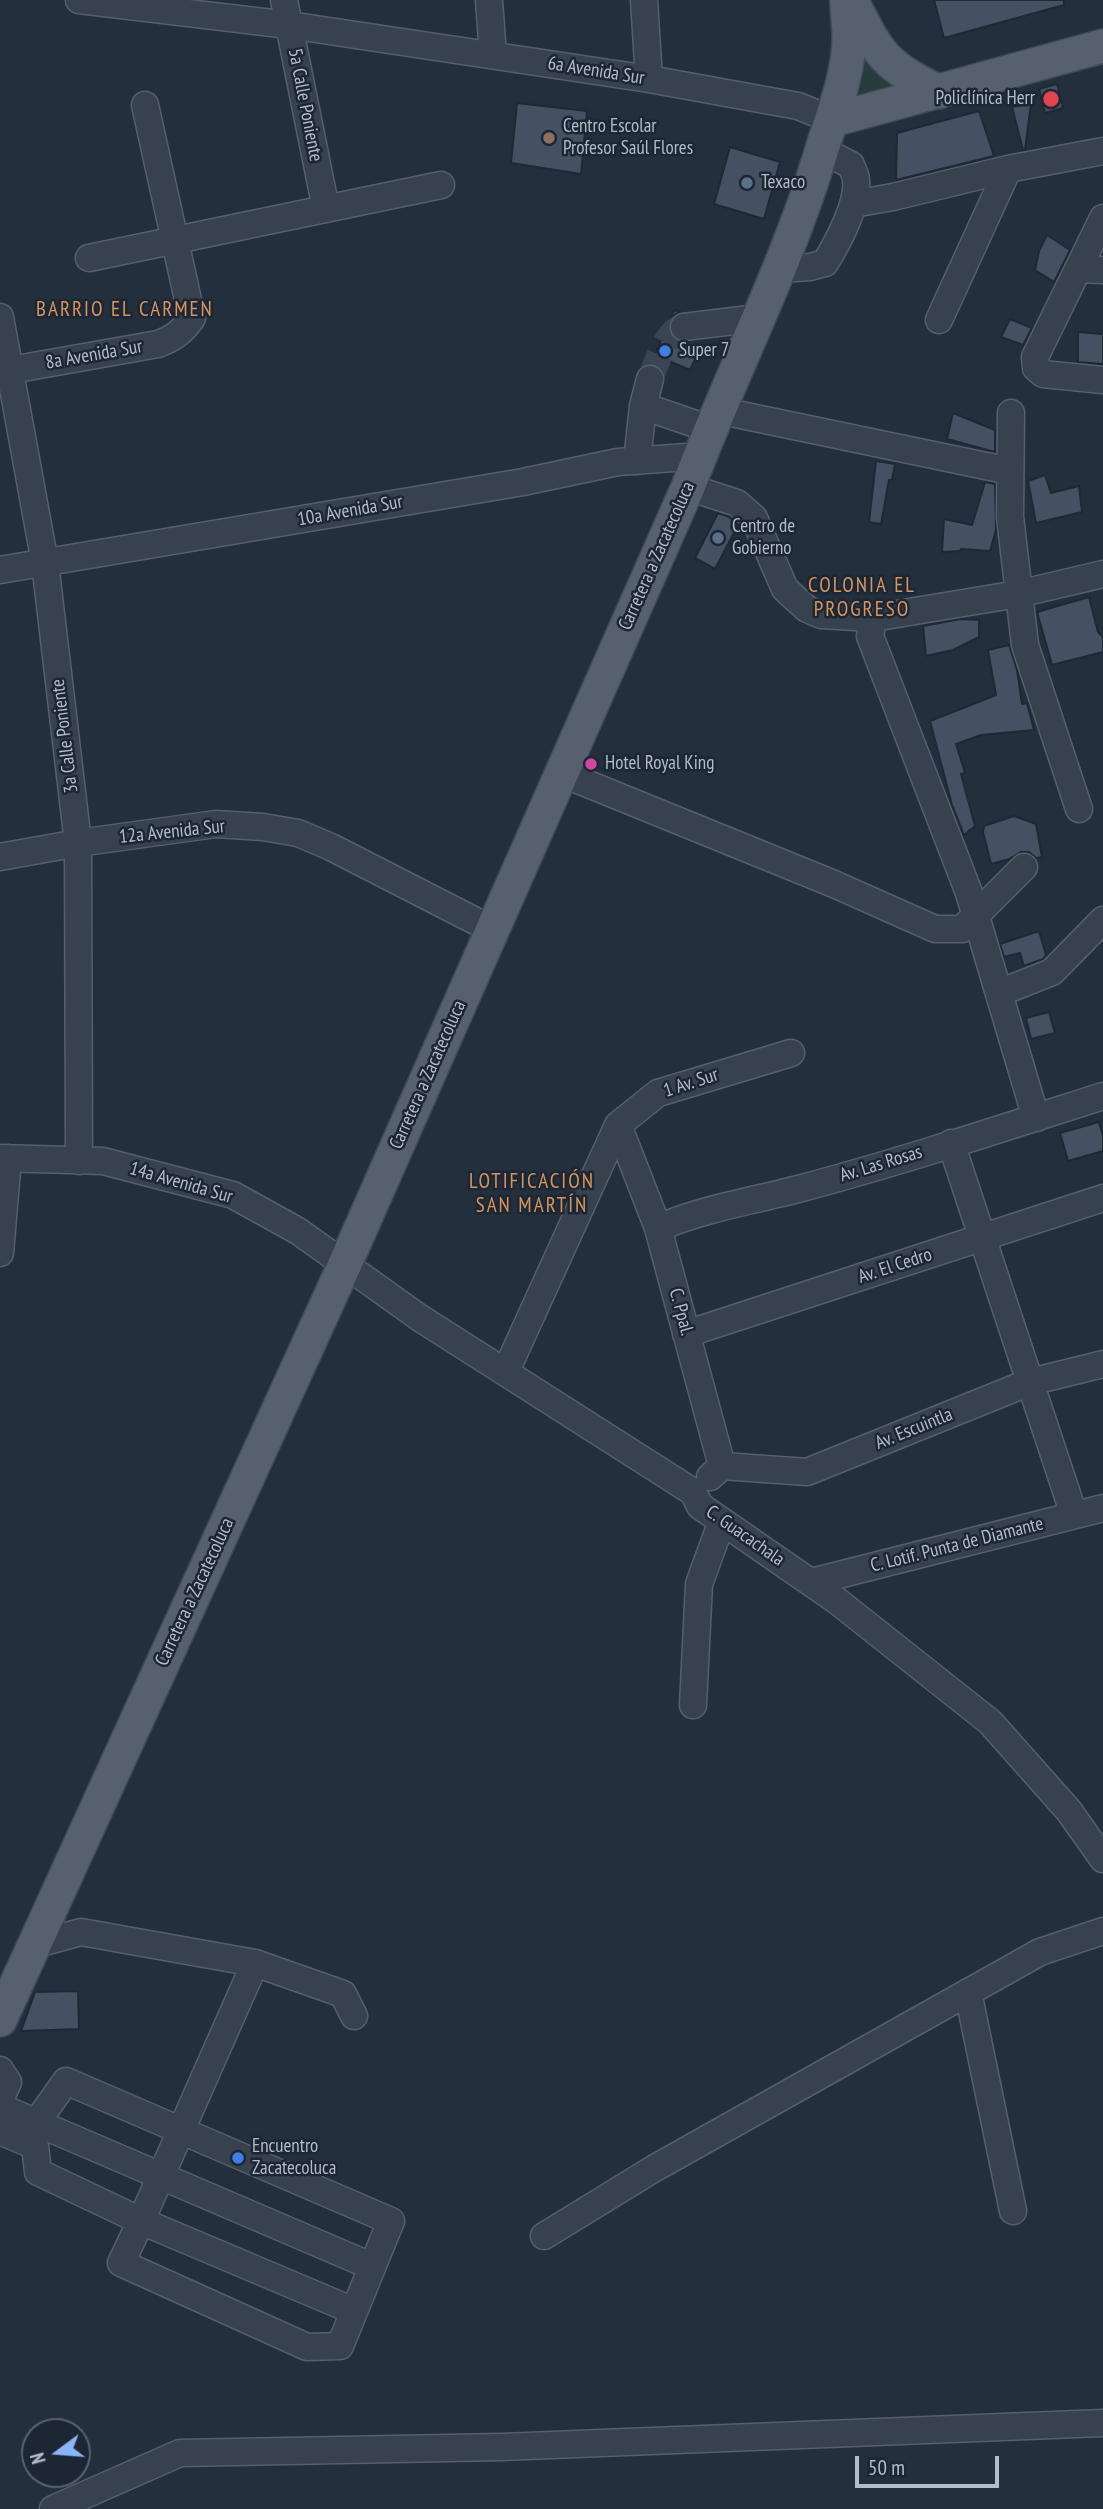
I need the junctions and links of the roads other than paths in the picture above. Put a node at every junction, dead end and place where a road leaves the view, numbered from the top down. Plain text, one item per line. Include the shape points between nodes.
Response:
1 (79, 0) edge
2 (489, 0) edge
3 (644, 0) edge
4 (849, 0) edge
5 (286, 12) edge
6 (1103, 46) edge
7 (493, 55) junction
8 (649, 79) junction
9 (939, 92) junction
10 (145, 105) dead end
11 (827, 135) junction
12 (1103, 150) edge
13 (1008, 169) junction
14 (441, 185) dead end
15 (853, 204) junction
16 (326, 209) junction
17 (1103, 218) edge
18 (174, 241) junction
19 (89, 258) dead end
20 (780, 269) junction
21 (1091, 269) edge
22 (0, 317) edge
23 (758, 318) junction
24 (939, 320) dead end
25 (684, 327) tunnel mouth
26 (5, 371) edge
27 (650, 379) tunnel mouth
28 (1103, 380) edge
29 (643, 406) junction
30 (1011, 413) dead end
31 (709, 432) junction
32 (637, 461) junction
33 (1010, 471) junction
34 (688, 487) junction
35 (45, 563) junction
36 (0, 570) edge
37 (1103, 573) edge
38 (1018, 594) junction
39 (873, 618) junction
40 (561, 772) junction
41 (1079, 808) dead end
42 (78, 843) junction
43 (0, 857) edge
44 (1024, 867) dead end
45 (975, 915) junction
46 (1103, 920) edge
47 (491, 929) junction
48 (999, 993) junction
49 (791, 1053) dead end
50 (1103, 1096) edge
51 (1036, 1118) junction
52 (618, 1125) junction
53 (951, 1143) junction
54 (4, 1158) edge
55 (79, 1161) junction
56 (1103, 1198) edge
57 (658, 1228) junction
58 (982, 1237) junction
59 (0, 1253) edge
60 (345, 1264) junction
61 (686, 1334) junction
62 (1103, 1364) edge
63 (506, 1371) junction
64 (1030, 1382) junction
65 (722, 1466) junction
66 (693, 1492) junction
67 (1103, 1508) edge
68 (1074, 1515) junction
69 (722, 1521) junction
70 (811, 1582) junction
71 (693, 1704) dead end
72 (1103, 1859) edge
73 (1103, 1931) edge
74 (33, 1945) junction
75 (255, 1963) junction
76 (968, 1992) junction
77 (354, 2016) dead end
78 (0, 2020) edge
79 (0, 2070) edge
80 (0, 2100) edge
81 (0, 2107) edge
82 (36, 2123) junction
83 (0, 2131) edge
84 (181, 2131) junction
85 (160, 2177) junction
86 (1013, 2211) dead end
87 (141, 2221) junction
88 (544, 2236) dead end
89 (371, 2266) junction
90 (354, 2311) junction
91 (1103, 2423) edge
92 (53, 2509) edge

1 - 5 street, 6a Avenida Sur
2 - 7 street
3 - 8 street
4 - 9 main road via 890,63
4 - 11 main road, Carretera a Zacatecoluca via 844,73
5 - 7 street, 6a Avenida Sur
5 - 16 street, 5a Calle Poniente
6 - 9 main road
7 - 8 street, 6a Avenida Sur
8 - 11 street, 6a Avenida Sur via 798,106
9 - 11 main road
10 - 18 street
11 - 15 street, 6a Avenida Sur via 851,164 856,181
11 - 20 main road, Carretera a Zacatecoluca
12 - 13 street
13 - 15 street
13 - 24 street
14 - 16 street
15 - 20 street via 825,263
16 - 18 street
17 - 21 street
18 - 19 street
18 - 26 street, 8a Avenida Sur via 192,318 174,338
20 - 23 main road, Carretera a Zacatecoluca
21 - 28 street via 1035,357 1036,368 1043,374
22 - 26 street, 3a Calle Poniente
23 - 25 street
23 - 31 main road, Carretera a Zacatecoluca
26 - 35 street, 3a Calle Poniente
27 - 29 street
29 - 31 street
29 - 32 street
30 - 33 street
31 - 32 street, 10a Avenida Sur
31 - 33 street
31 - 34 main road, Carretera a Zacatecoluca
32 - 35 street, 10a Avenida Sur
33 - 38 street
34 - 39 street via 737,503 754,518 779,580 807,608 821,615
34 - 40 main road, Carretera a Zacatecoluca
35 - 36 street, 10a Avenida Sur
35 - 42 street, 3a Calle Poniente
37 - 38 street
38 - 39 street
38 - 41 street via 1025,645
39 - 45 street via 870,636
40 - 45 street via 935,929 962,929
40 - 47 main road, Carretera a Zacatecoluca
42 - 43 street, 12a Avenida Sur
42 - 47 street, 12a Avenida Sur via 216,824 298,833
42 - 55 street, 3a Calle Poniente
44 - 45 street
45 - 48 street
46 - 48 street via 1052,972
47 - 60 main road, Carretera a Zacatecoluca
48 - 51 street
49 - 52 street, 1 Av. Sur via 658,1093
50 - 51 street, Av. Las Rosas
51 - 53 street, Av. Las Rosas
52 - 57 street, C. Ppal.
52 - 63 street, 1 Av. Sur
53 - 57 street, Av. Las Rosas
53 - 58 street
54 - 55 street, 14a Avenida Sur
54 - 59 street
55 - 60 street, 14a Avenida Sur via 103,1161 233,1195
56 - 58 street, Av. El Cedro
57 - 61 street, C. Ppal.
58 - 61 street, Av. El Cedro
58 - 64 street
60 - 63 street, C. Guacachala
60 - 74 main road, Carretera a Zacatecoluca
61 - 65 street, C. Ppal.
62 - 64 street, Av. Escuintla
63 - 66 street, C. Guacachala
64 - 65 street, Av. Escuintla via 807,1472
64 - 68 street
65 - 66 street
66 - 69 street, C. Guacachala via 700,1506
67 - 68 street, C. Lotif. Punta de Diamante
68 - 70 street, C. Lotif. Punta de Diamante
69 - 70 street, C. Guacachala
69 - 71 street via 699,1584
70 - 72 street, C. Guacachala via 990,1722 1069,1811
73 - 76 street via 1040,1952
74 - 75 street via 81,1932
74 - 78 main road, Carretera a Zacatecoluca
75 - 77 street via 342,1994
75 - 84 street
76 - 86 street
76 - 88 street via 655,2168
79 - 80 street via 8,2082
81 - 82 street
82 - 84 street via 65,2081
82 - 85 street
83 - 87 street via 35,2146 38,2172
84 - 85 street
84 - 89 street via 390,2221
85 - 87 street
85 - 89 street
87 - 90 street
87 - 90 street via 121,2263 307,2347 340,2346
89 - 90 street
91 - 92 street via 502,2447 180,2453

